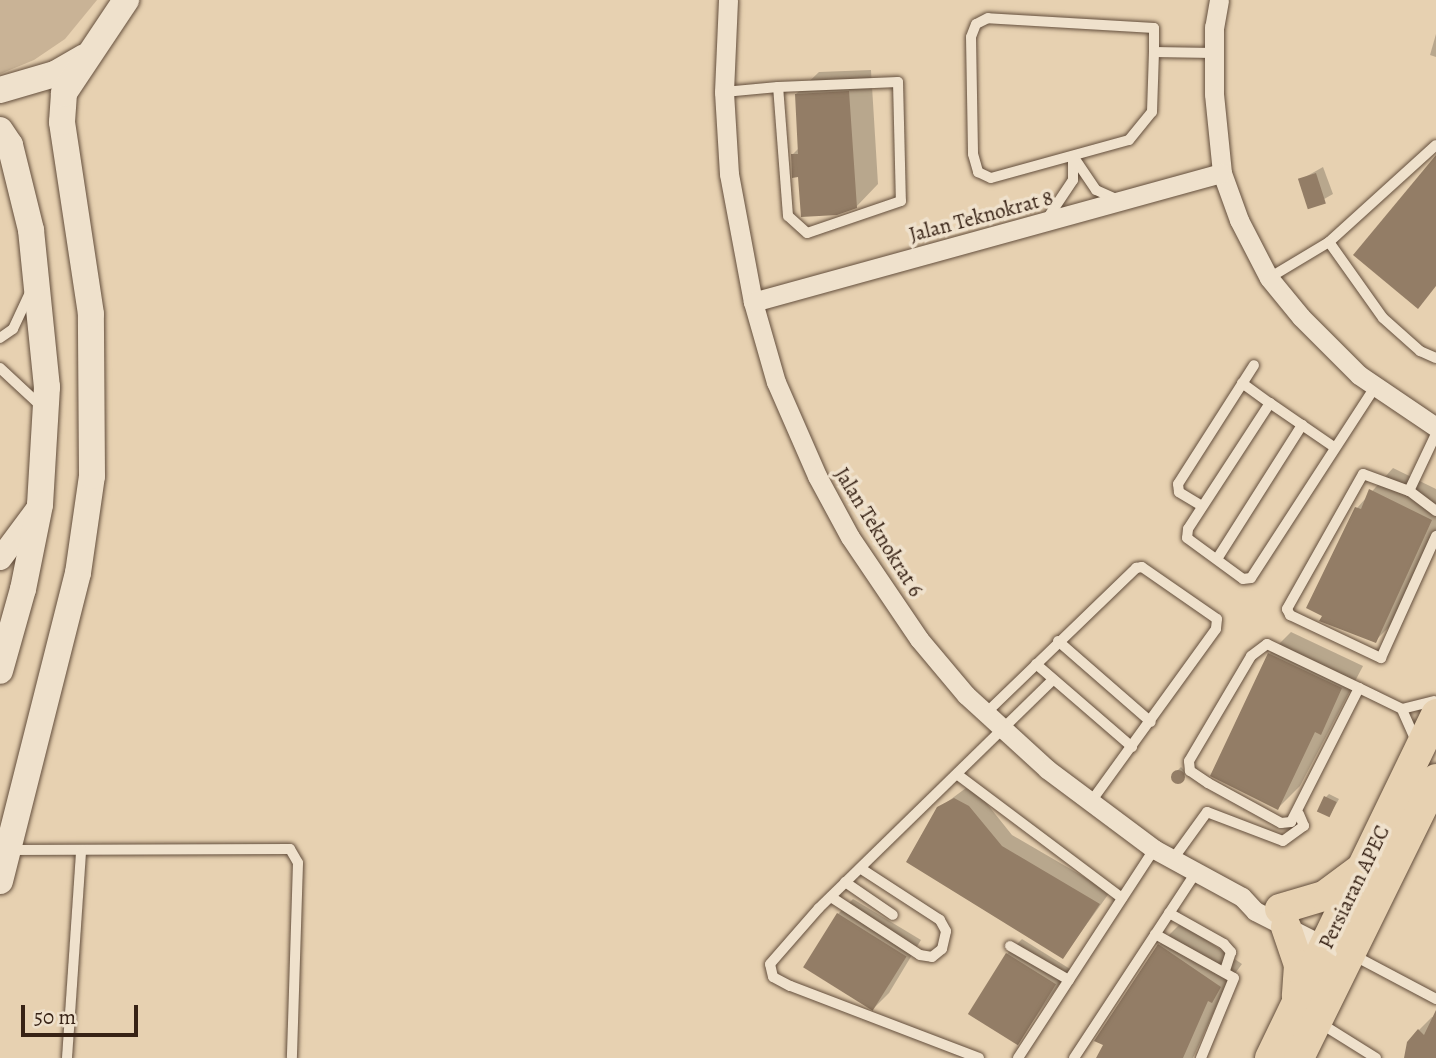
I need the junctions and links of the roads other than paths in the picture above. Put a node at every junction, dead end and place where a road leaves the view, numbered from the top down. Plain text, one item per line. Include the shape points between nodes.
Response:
1 (126, 0) edge
2 (728, 0) edge
3 (1219, 0) edge
4 (1154, 52) junction
5 (1213, 53) junction
6 (86, 56) junction
7 (778, 87) junction
8 (0, 90) edge
9 (724, 92) junction
10 (0, 130) edge
11 (1436, 145) edge
12 (1073, 156) junction
13 (1222, 173) junction
14 (1121, 201) junction
15 (1044, 222) junction
16 (1329, 242) junction
17 (38, 273) junction
18 (1269, 278) junction
19 (753, 302) junction
20 (0, 338) edge
21 (1436, 358) edge
22 (1254, 365) dead end
23 (0, 368) edge
24 (1242, 383) junction
25 (1375, 387) junction
26 (1270, 403) junction
27 (46, 410) junction
28 (1302, 425) junction
29 (1436, 427) edge
30 (1436, 434) edge
31 (1334, 447) junction
32 (1409, 491) junction
33 (40, 505) junction
34 (1202, 506) junction
35 (1436, 511) edge
36 (1436, 536) edge
37 (0, 558) edge
38 (1217, 559) junction
39 (1058, 641) junction
40 (1036, 664) junction
41 (0, 671) edge
42 (1053, 680) junction
43 (1359, 688) junction
44 (1436, 700) edge
45 (1402, 709) junction
46 (986, 713) junction
47 (1436, 715) edge
48 (1151, 722) junction
49 (1005, 731) junction
50 (1132, 747) junction
51 (1418, 752) junction
52 (958, 775) junction
53 (1436, 779) edge
54 (1090, 803) junction
55 (1299, 814) junction
56 (1154, 849) junction
57 (5, 850) junction
58 (81, 850) junction
59 (1173, 859) junction
60 (1366, 862) junction
61 (860, 868) junction
62 (1196, 872) junction
63 (0, 881) edge
64 (845, 882) junction
65 (831, 897) junction
66 (1122, 898) junction
67 (1169, 913) junction
68 (893, 915) dead end
69 (1283, 918) junction
70 (1155, 934) junction
71 (1010, 946) dead end
72 (1335, 947) junction
73 (1225, 971) junction
74 (1069, 980) junction
75 (1436, 999) edge
76 (1306, 1014) junction
77 (67, 1058) edge
78 (292, 1058) edge
79 (979, 1058) edge
80 (1018, 1058) edge
81 (1074, 1058) edge
82 (1201, 1058) edge
83 (1270, 1058) edge
84 (1299, 1058) edge
85 (1376, 1058) edge

1 - 6 main road via 104,37
2 - 9 street, Jalan Teknokrat 6
3 - 5 street
4 - 5 lane
4 - 12 lane via 1152,112 1129,140
4 - 12 lane via 1154,28 988,18 976,24 971,37 973,154 978,172 991,178
5 - 13 street
6 - 8 main road via 55,74
6 - 57 main road via 64,93 62,122 91,314 92,476 78,573
7 - 7 lane via 898,82 901,201 807,233 788,216
7 - 9 lane
9 - 19 street, Jalan Teknokrat 6 via 729,174
10 - 17 main road via 10,145
11 - 16 lane
12 - 14 lane via 1096,190
12 - 15 lane via 1069,188
13 - 14 street, Jalan Teknokrat 8
13 - 18 street via 1239,220
14 - 15 street, Jalan Teknokrat 8
15 - 19 street, Jalan Teknokrat 8
16 - 18 lane
16 - 21 lane via 1383,318 1420,351
17 - 20 lane via 19,319
17 - 27 main road
18 - 25 street via 1301,317
19 - 46 street, Jalan Teknokrat 6 via 776,382 850,537 919,639
22 - 24 lane
23 - 27 lane
24 - 26 lane
24 - 34 lane via 1178,484 1179,492
25 - 29 street
25 - 31 lane
26 - 28 lane
26 - 34 lane
27 - 33 main road
28 - 31 lane
28 - 38 lane
30 - 32 lane
31 - 38 lane via 1251,578 1243,579
32 - 35 lane
32 - 36 lane via 1363,474 1287,603 1290,615 1381,658
33 - 37 street
33 - 41 main road
34 - 38 lane via 1187,538
39 - 40 lane
39 - 48 lane
39 - 48 lane via 1142,567 1217,619 1216,629
40 - 42 lane
40 - 46 lane
42 - 49 lane
42 - 50 lane
43 - 45 lane
43 - 55 lane
43 - 55 lane via 1267,644 1261,646 1189,761 1190,771 1281,823 1291,822
44 - 45 lane via 1416,709
45 - 51 lane
46 - 49 street, Jalan Teknokrat 6
47 - 51 main road, Persiaran APEC
48 - 50 lane
49 - 52 lane
49 - 54 street, Jalan Teknokrat 6
50 - 54 lane
51 - 60 main road, Persiaran APEC
52 - 61 lane
52 - 66 lane
53 - 72 main road, Persiaran APEC
54 - 56 street, Jalan Teknokrat 6
55 - 59 lane via 1304,826 1283,841 1207,812
56 - 59 street, Jalan Teknokrat 6
56 - 66 lane
57 - 58 lane
57 - 63 main road
58 - 77 lane
58 - 78 lane via 286,848 293,852 298,863
59 - 62 street, Jalan Teknokrat 6
60 - 69 main road via 1345,884
60 - 72 main road, Persiaran APEC
61 - 64 lane
61 - 65 lane via 944,925 944,944 936,954 920,955
62 - 67 lane
62 - 69 street, Jalan Teknokrat 6
64 - 65 lane
64 - 68 lane
65 - 79 lane via 775,954 769,970 774,977
66 - 74 lane
67 - 70 lane
67 - 73 lane via 1224,944 1231,952
69 - 72 street, Jalan Teknokrat 6
69 - 76 main road via 1299,965
70 - 73 lane
70 - 81 lane
71 - 74 lane
72 - 75 lane
72 - 76 main road, Persiaran APEC
73 - 82 lane via 1234,978 1233,986
74 - 80 lane
76 - 83 main road, Persiaran APEC
76 - 84 main road, Persiaran APEC
76 - 85 lane

